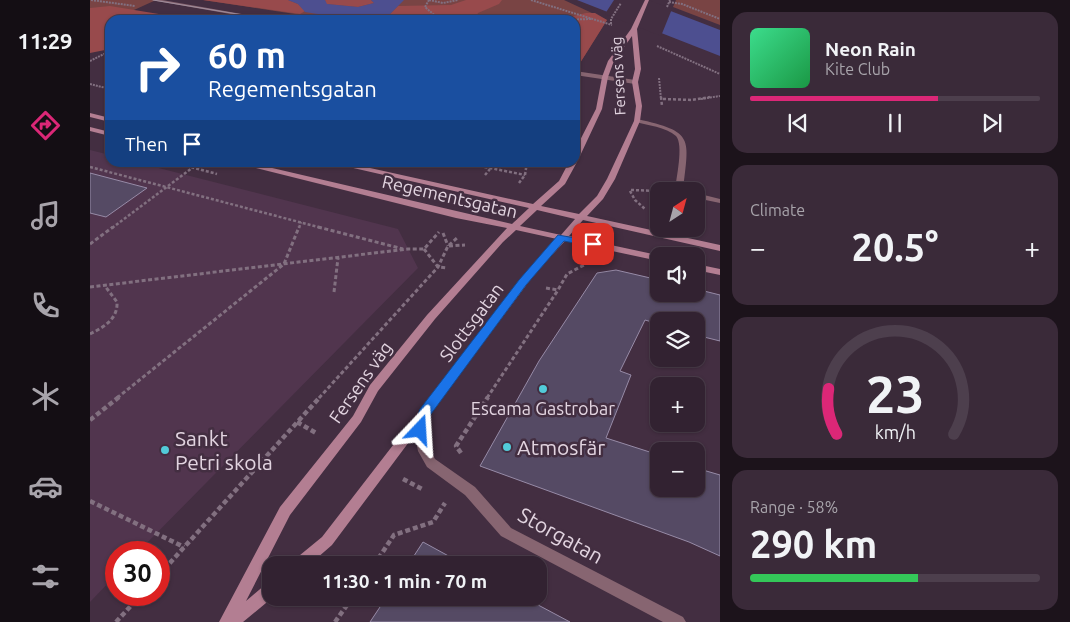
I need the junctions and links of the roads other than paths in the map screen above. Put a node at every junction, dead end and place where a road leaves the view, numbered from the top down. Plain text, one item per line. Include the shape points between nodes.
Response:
1 (153, 0) edge
2 (647, 0) edge
3 (244, 15) edge
4 (634, 29) junction
5 (580, 74) edge
6 (605, 78) junction
7 (636, 82) junction
8 (90, 115) edge
9 (105, 119) edge
10 (638, 121) junction
11 (90, 129) edge
12 (105, 133) edge
13 (580, 148) edge
14 (256, 167) edge
15 (352, 167) edge
16 (570, 167) edge
17 (680, 182) edge
18 (705, 197) edge
19 (720, 201) edge
20 (536, 207) junction
21 (580, 217) junction
22 (514, 227) junction
23 (561, 238) junction
24 (720, 248) edge
25 (650, 256) edge
26 (705, 269) edge
27 (720, 272) edge
28 (424, 412) junction
29 (309, 556) edge
30 (262, 597) edge
31 (227, 622) edge
32 (232, 622) edge
33 (678, 622) edge

1 - 3 street
2 - 4 main road
4 - 6 main road, Fersens väg via 611,61
4 - 7 main road, Fersens väg
5 - 6 street
6 - 7 street
6 - 13 main road, Fersens väg via 599,109
7 - 10 main road, Fersens väg
8 - 9 main road
10 - 17 street via 676,132 683,140
10 - 21 main road, Fersens väg via 600,197
11 - 12 main road
14 - 22 main road, Regementsgatan
15 - 20 main road, Regementsgatan
16 - 20 main road, Fersens väg via 562,182
18 - 19 street
20 - 21 main road, Regementsgatan
20 - 22 main road, Fersens väg
21 - 23 main road, Fersens väg
21 - 24 main road, Regementsgatan
22 - 23 main road, Regementsgatan
22 - 31 main road, Fersens väg via 431,317 374,388 357,419 285,511
23 - 25 main road, Regementsgatan
23 - 28 main road, Slottsgatan
26 - 27 main road
28 - 29 main road, Slottsgatan via 327,540
28 - 33 street, Storgatan via 420,430 424,451 431,464 470,491 506,532
30 - 32 main road

